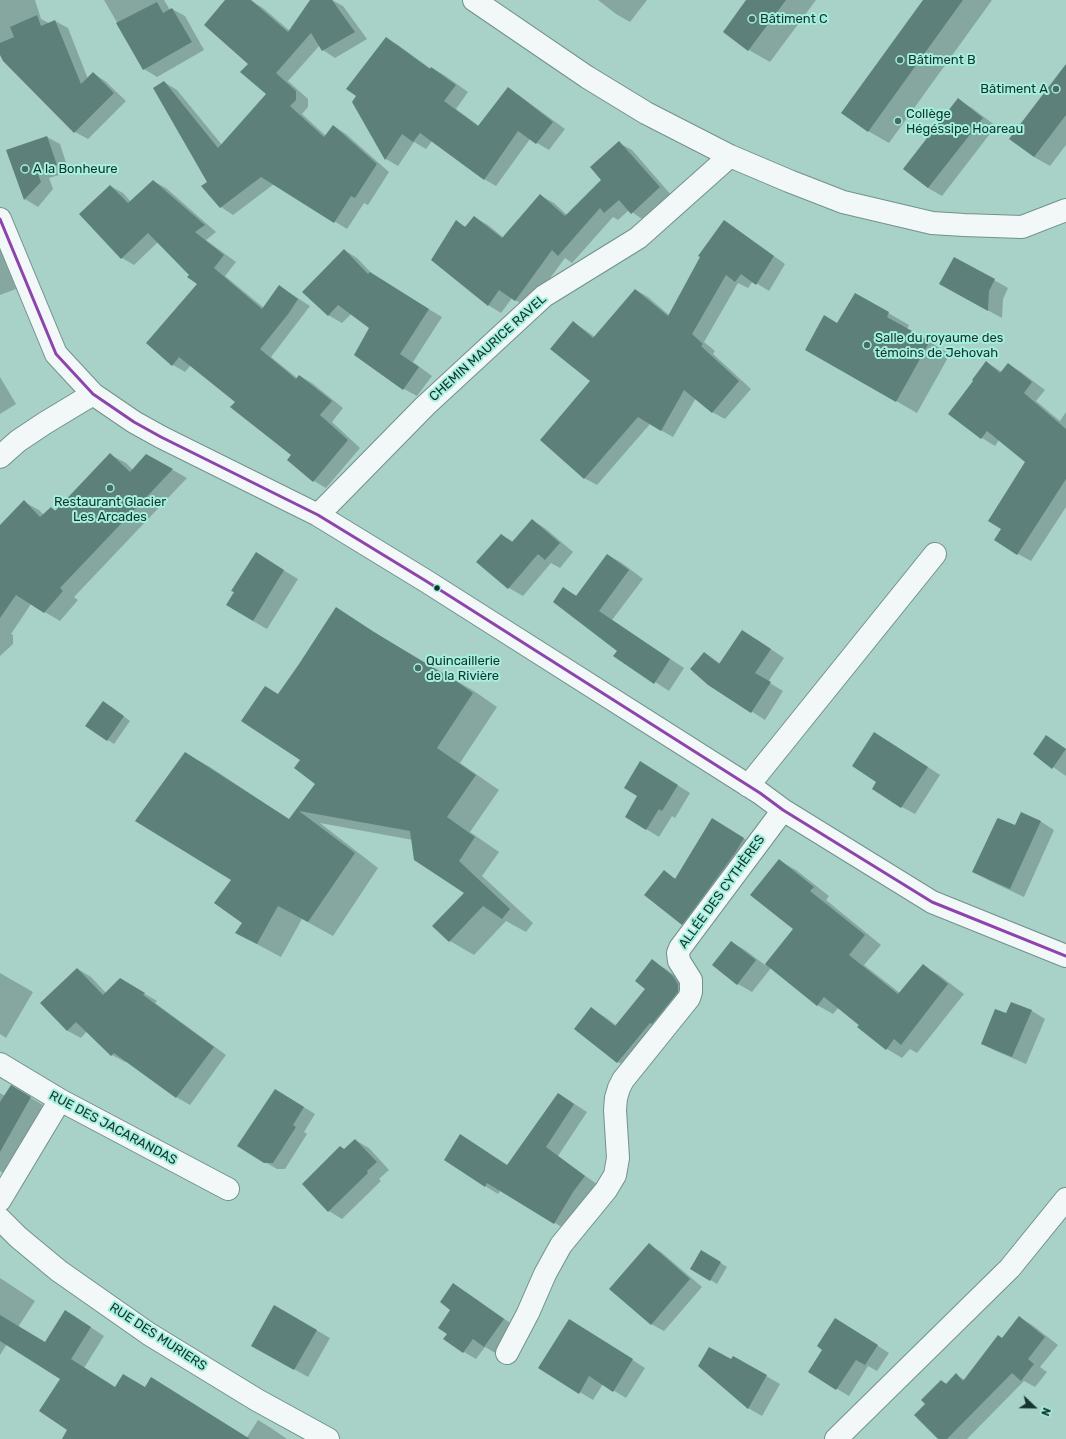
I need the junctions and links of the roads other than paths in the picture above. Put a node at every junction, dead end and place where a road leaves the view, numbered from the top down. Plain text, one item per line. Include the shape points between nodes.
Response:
1 (474, 0) edge
2 (730, 156) junction
3 (1066, 210) edge
4 (0, 219) edge
5 (93, 394) junction
6 (0, 457) edge
7 (318, 515) junction
8 (935, 554) dead end
9 (748, 786) junction
10 (783, 810) junction
11 (1066, 956) edge
12 (0, 1064) edge
13 (60, 1100) junction
14 (228, 1189) dead end
15 (0, 1200) edge
16 (1066, 1200) edge
17 (0, 1219) edge
18 (507, 1353) dead end
19 (328, 1439) edge
20 (836, 1439) edge

1 - 2 street via 600,85 646,113
2 - 3 street via 843,202 932,223 1022,227
2 - 7 street, CHEMIN MAURICE RAVEL via 638,238 544,296 426,406
4 - 5 street via 56,354
5 - 6 street via 23,438
5 - 7 street via 161,437
7 - 9 street
8 - 9 street
9 - 10 street
10 - 11 street via 932,902
10 - 18 street, ALLÉE DES CYTHÈRES via 680,948 679,961 691,980 691,992 619,1088 615,1110 618,1158 615,1174 606,1190 561,1245
12 - 13 street, RUE DES JACARANDAS
13 - 14 street, RUE DES JACARANDAS
13 - 15 street
16 - 20 street via 1010,1268
17 - 19 street, RUE DES MURIERS via 59,1271 149,1334

